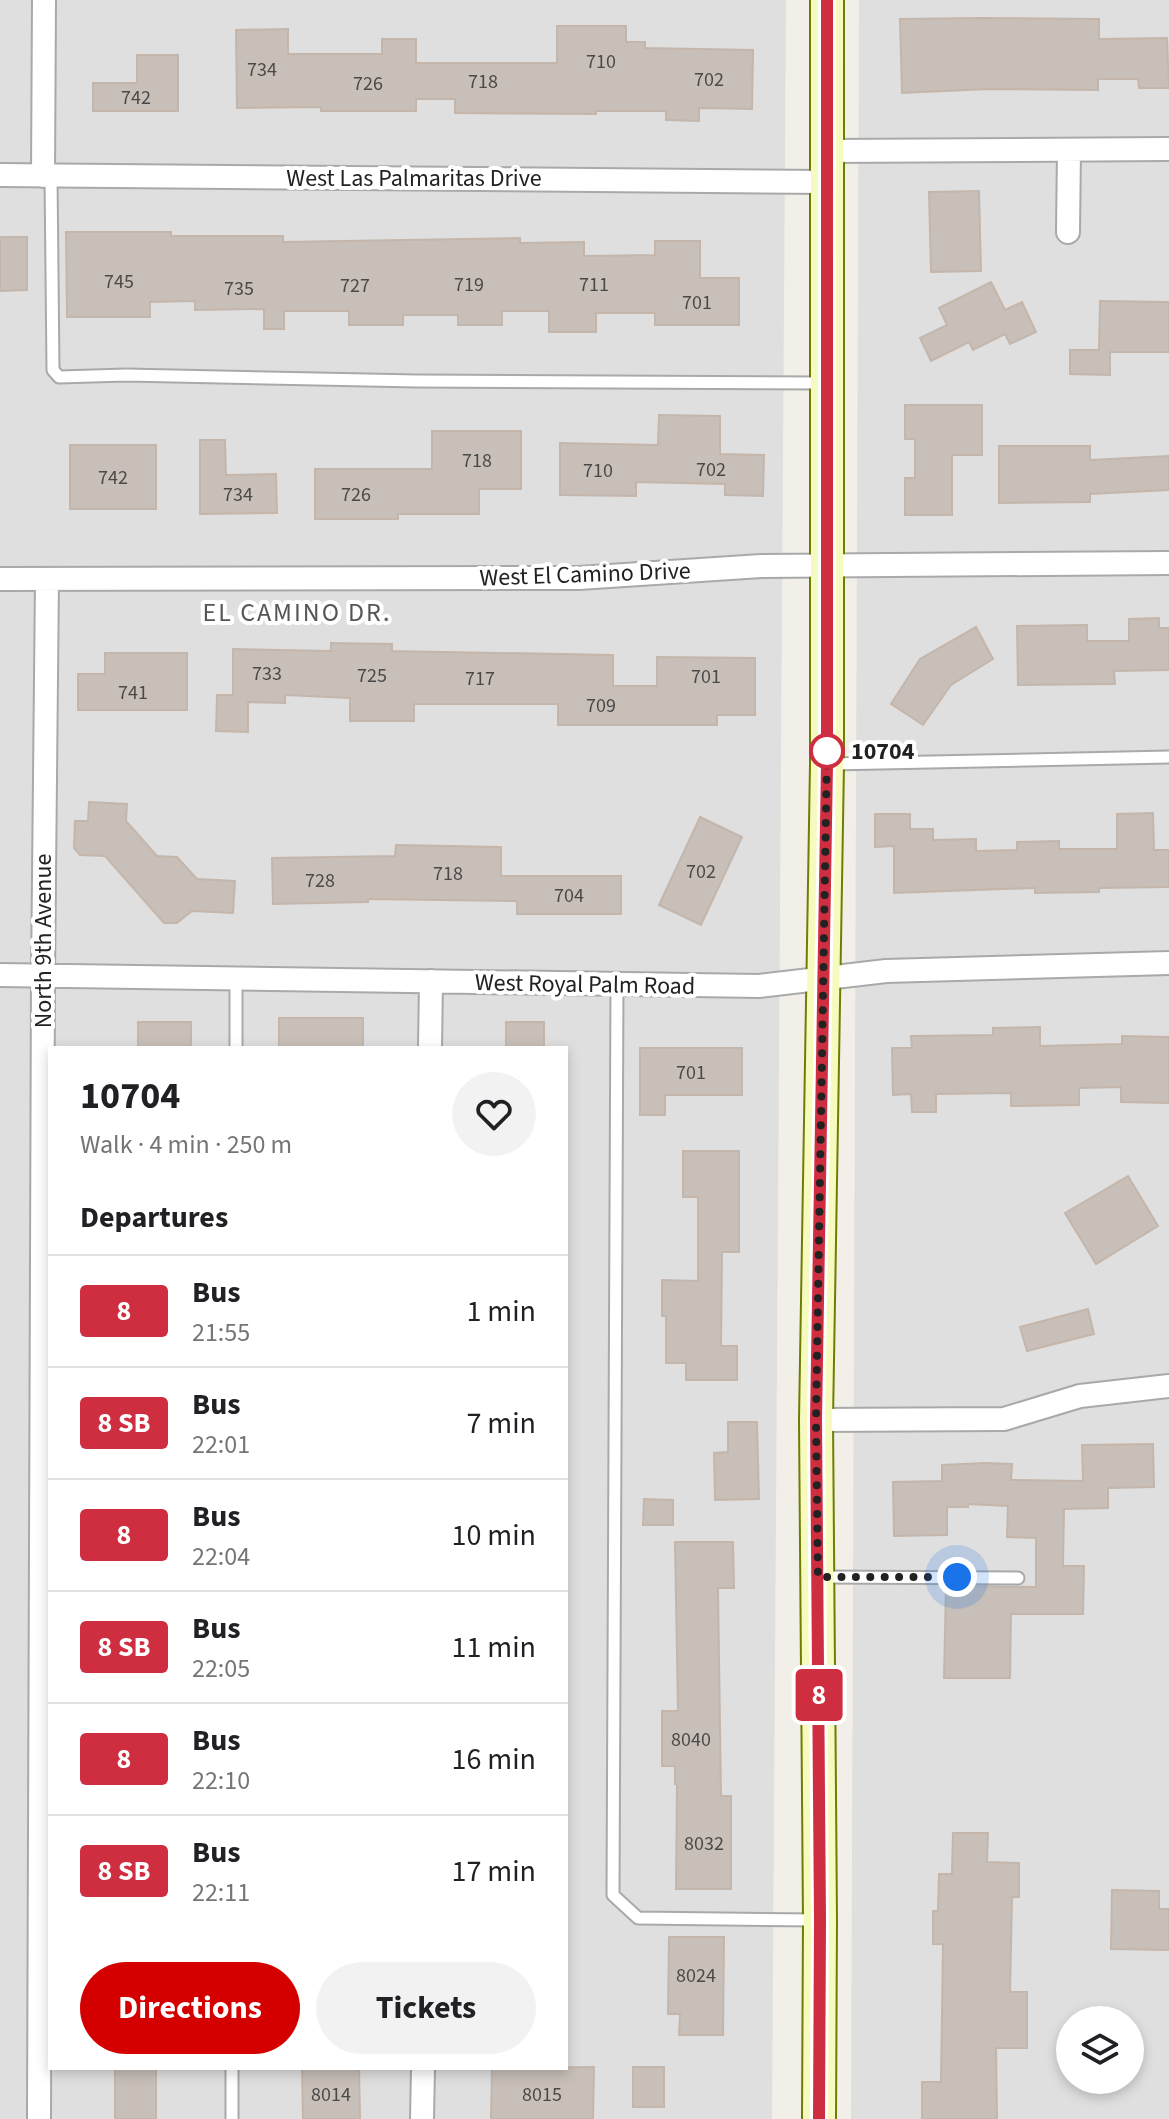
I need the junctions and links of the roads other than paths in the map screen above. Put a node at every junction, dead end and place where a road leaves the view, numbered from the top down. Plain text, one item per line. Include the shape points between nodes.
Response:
1 (44, 0) edge
2 (827, 0) edge
3 (1169, 149) edge
4 (1069, 150) junction
5 (828, 166) junction
6 (0, 175) edge
7 (47, 176) junction
8 (1068, 232) dead end
9 (828, 383) junction
10 (1169, 563) edge
11 (826, 566) junction
12 (0, 579) edge
13 (47, 579) junction
14 (1169, 757) edge
15 (827, 764) junction
16 (1169, 963) edge
17 (0, 975) edge
18 (43, 976) junction
19 (236, 979) junction
20 (822, 980) junction
21 (431, 981) junction
22 (617, 984) junction
23 (236, 1046) edge
24 (430, 1046) edge
25 (1169, 1386) edge
26 (816, 1420) junction
27 (818, 1577) junction
28 (1018, 1578) dead end
29 (820, 1920) junction
30 (232, 2070) edge
31 (423, 2070) edge
32 (39, 2119) edge
33 (232, 2119) edge
34 (422, 2119) edge
35 (819, 2119) edge

1 - 7 street
2 - 5 main road
3 - 4 street, West Las Palmaritas Drive
4 - 5 street, West Las Palmaritas Drive
4 - 8 street
5 - 7 street, West Las Palmaritas Drive
5 - 9 main road
6 - 7 street, West Las Palmaritas Drive
7 - 9 lane via 53,370 59,377
9 - 11 main road
10 - 11 street, West El Camino Drive
11 - 13 street, West El Camino Drive via 579,578
11 - 15 main road
12 - 13 street, West El Camino Drive
13 - 18 street, North 9th Avenue
14 - 15 lane
15 - 20 main road
16 - 20 street, West Royal Palm Road via 886,971
17 - 18 street, West Royal Palm Road
18 - 19 street, West Royal Palm Road
18 - 32 street, North 9th Avenue
19 - 21 street, West Royal Palm Road
19 - 23 lane
20 - 22 street, West Royal Palm Road via 759,986
20 - 26 main road
21 - 22 street, West Royal Palm Road
21 - 24 street
22 - 29 lane via 613,1895 638,1918
25 - 26 street via 1080,1396 1004,1419
26 - 27 main road
27 - 28 lane
27 - 29 main road
29 - 35 main road
30 - 33 lane
31 - 34 street

